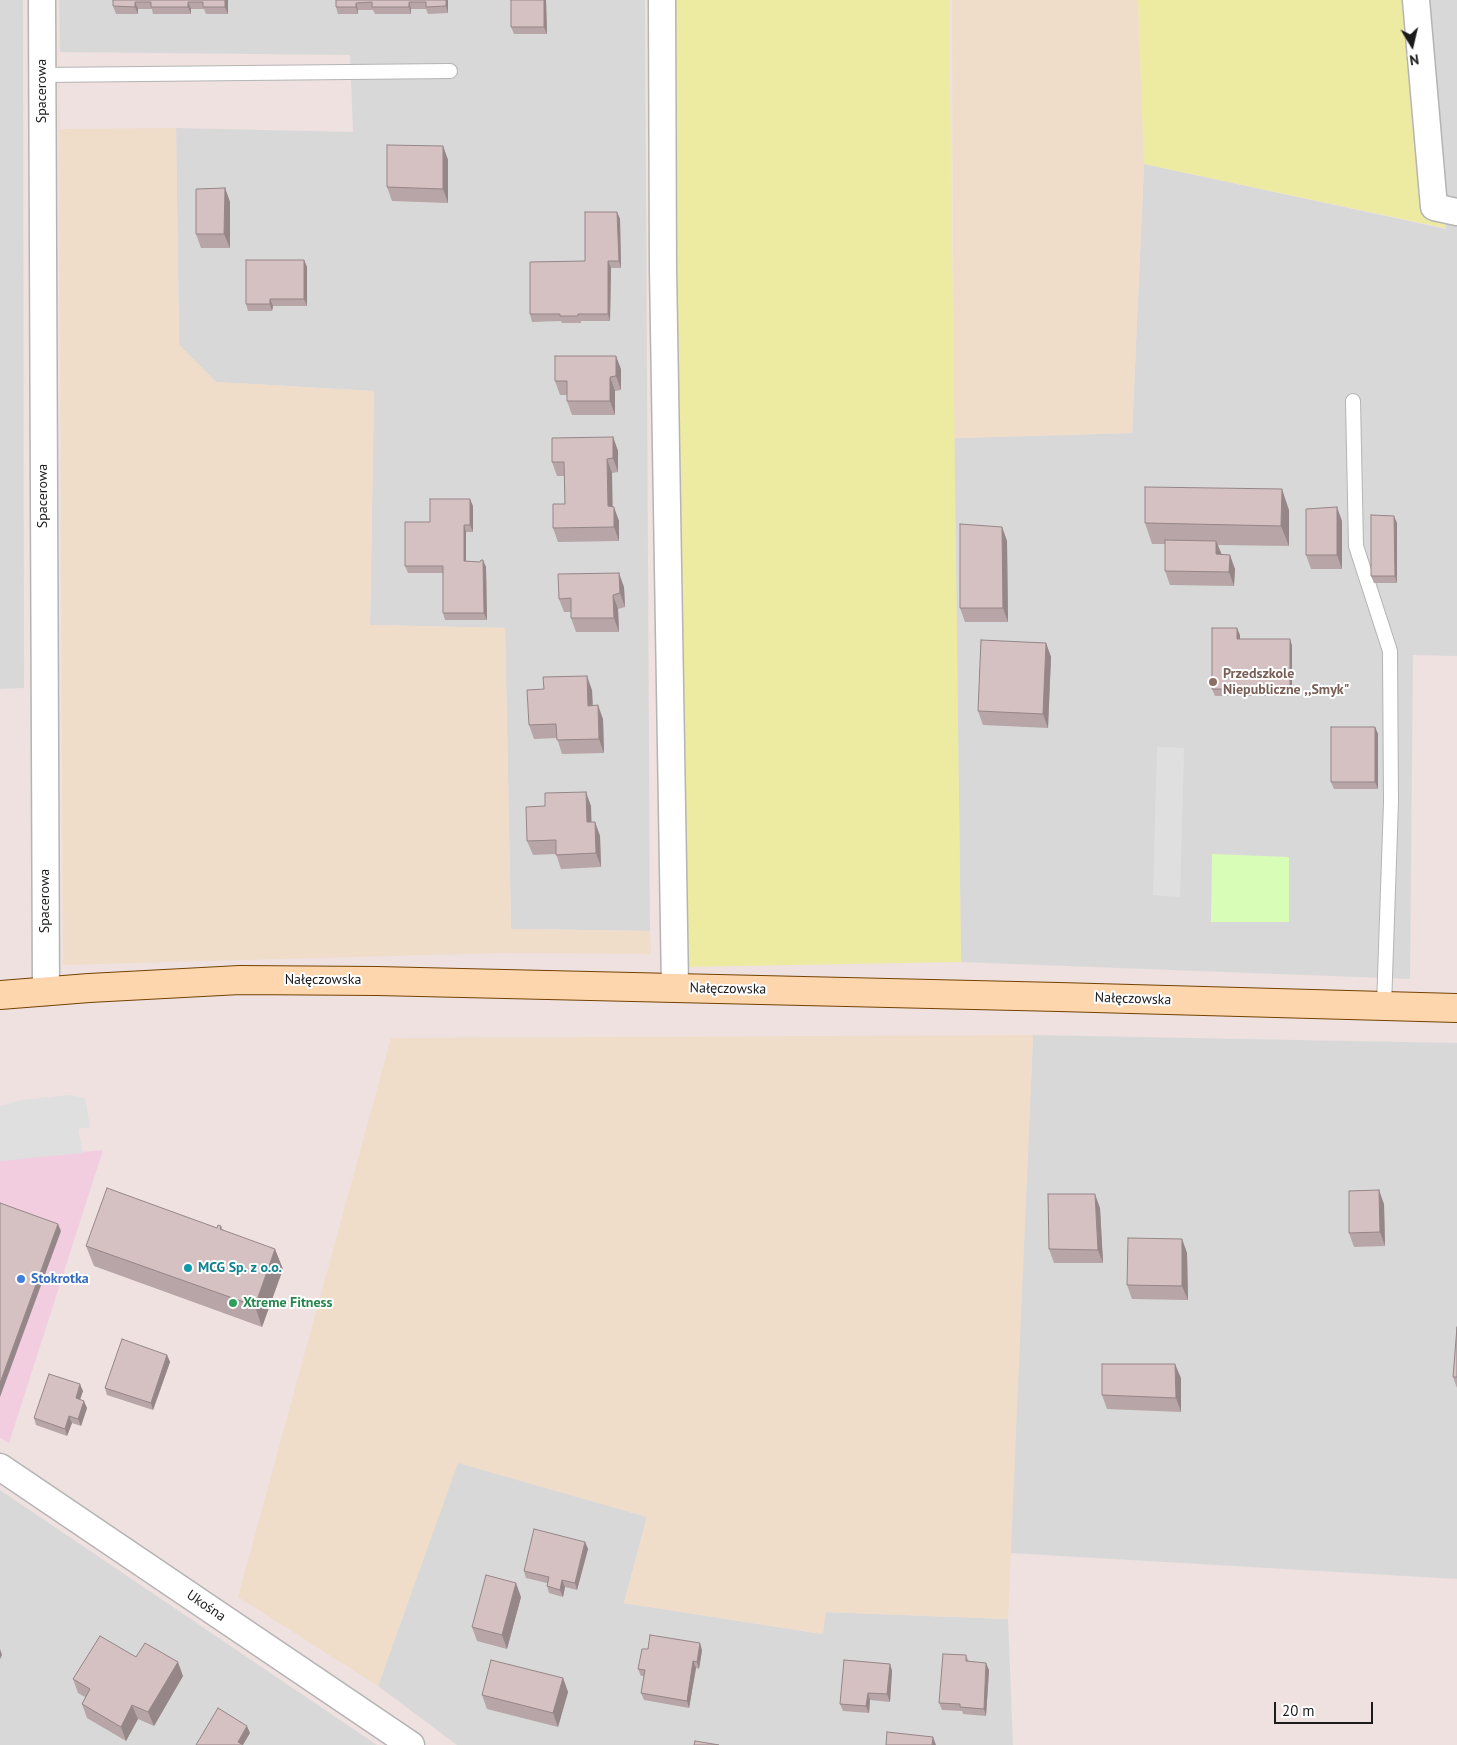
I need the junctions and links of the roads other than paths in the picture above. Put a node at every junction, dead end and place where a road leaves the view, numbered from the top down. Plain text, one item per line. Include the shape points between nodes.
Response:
1 (42, 0) edge
2 (662, 0) edge
3 (1416, 0) edge
4 (450, 71) dead end
5 (42, 75) junction
6 (1457, 212) edge
7 (1353, 401) dead end
8 (675, 987) junction
9 (46, 992) junction
10 (0, 995) edge
11 (1384, 1006) junction
12 (1457, 1008) edge
13 (0, 1467) edge
14 (411, 1745) edge

1 - 5 street, Spacerowa
2 - 8 street via 663,268
3 - 6 street via 1434,207
4 - 5 lane
5 - 9 street, Spacerowa
7 - 11 lane via 1356,546 1390,651 1391,802
8 - 9 main road, Nałęczowska via 240,980
8 - 11 main road, Nałęczowska
9 - 10 main road, Nałęczowska
11 - 12 main road, Nałęczowska
13 - 14 street, Ukośna

